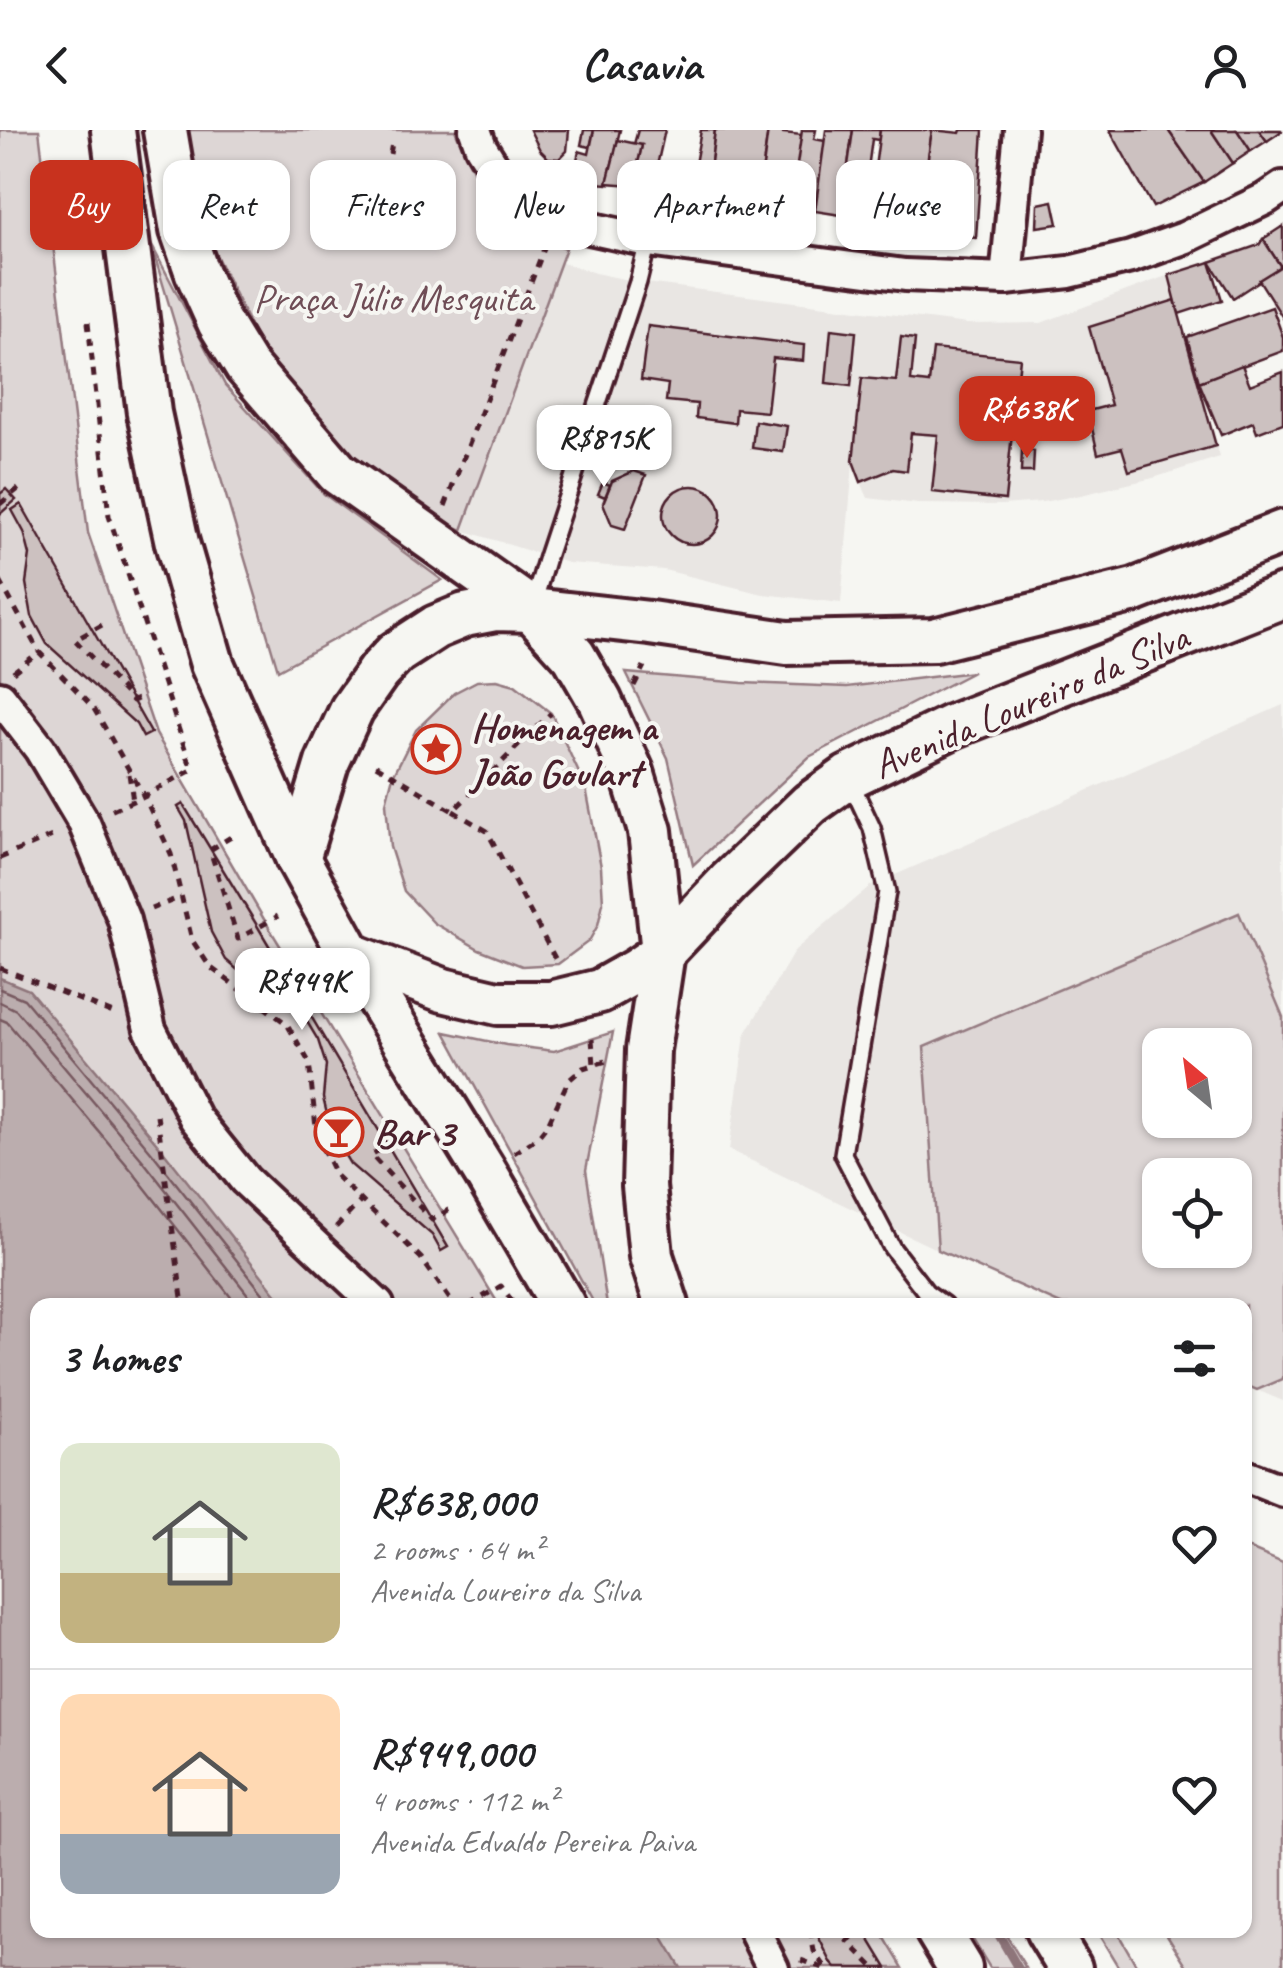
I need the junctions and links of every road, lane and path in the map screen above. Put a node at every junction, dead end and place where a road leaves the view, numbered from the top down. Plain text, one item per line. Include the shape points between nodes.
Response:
1 (113, 130) edge
2 (165, 130) edge
3 (475, 130) edge
4 (1020, 130) edge
5 (392, 143) dead end
6 (390, 154) dead end
7 (489, 160) edge
8 (1283, 187) edge
9 (545, 250) edge
10 (646, 250) edge
11 (716, 250) edge
12 (1006, 278) junction
13 (88, 322) dead end
14 (23, 485) dead end
15 (0, 504) edge
16 (1283, 532) edge
17 (434, 540) junction
18 (0, 580) edge
19 (1283, 596) edge
20 (532, 610) junction
21 (102, 625) dead end
22 (38, 652) junction
23 (644, 666) dead end
24 (0, 681) edge
25 (630, 692) dead end
26 (0, 696) edge
27 (142, 697) dead end
28 (551, 713) dead end
29 (376, 765) dead end
30 (128, 768) junction
31 (848, 777) junction
32 (144, 796) junction
33 (453, 811) junction
34 (231, 837) dead end
35 (298, 859) junction
36 (278, 916) dead end
37 (663, 952) junction
38 (351, 956) junction
39 (558, 964) dead end
40 (0, 968) edge
41 (111, 1012) dead end
42 (592, 1039) dead end
43 (648, 1050) junction
44 (594, 1064) junction
45 (155, 1102) dead end
46 (408, 1133) dead end
47 (486, 1172) junction
48 (453, 1207) dead end
49 (182, 1298) edge
50 (371, 1298) edge
51 (449, 1298) edge
52 (481, 1298) edge
53 (510, 1298) edge
54 (560, 1298) edge
55 (664, 1298) edge
56 (934, 1298) edge
57 (1252, 1479) edge
58 (1283, 1491) edge
59 (758, 1938) edge
60 (812, 1938) edge
61 (853, 1938) edge
62 (942, 1938) edge
63 (1052, 1938) edge
64 (814, 1951) junction
65 (773, 1968) edge
66 (824, 1968) edge
67 (875, 1968) edge
68 (960, 1968) edge
69 (1070, 1968) edge

1 - 35 main road via 149,412 177,542 212,664
2 - 17 main road via 182,230 246,366 338,472
3 - 7 street
4 - 12 street
5 - 6 path
8 - 12 street via 1131,257
9 - 17 path
10 - 20 lane
11 - 12 street via 905,275
13 - 32 path via 109,516 192,770
14 - 15 path
16 - 20 main road, Avenida Loureiro da Silva via 1135,590 934,640 787,643
17 - 20 main road
18 - 22 path
19 - 31 main road, Avenida Loureiro da Silva via 954,726
20 - 35 main road, Avenida Loureiro da Silva via 465,615 396,652 352,708 326,763
20 - 37 main road via 574,656 632,772 650,831
21 - 27 path via 76,640 133,702
22 - 24 path
22 - 30 path via 94,707
23 - 25 path
26 - 50 street via 84,823 124,920 150,1029 196,1118 245,1180
28 - 33 path
29 - 33 path
30 - 32 path
30 - 32 path via 134,801
31 - 37 main road, Avenida Loureiro da Silva via 810,804
31 - 56 lane via 872,828 887,892 843,1154 892,1248
32 - 51 path via 171,854 192,940 210,968 287,1024 310,1062 317,1137 336,1176 420,1258
33 - 39 path via 487,831
34 - 36 path via 210,850 238,939
35 - 38 main road
37 - 38 main road, Avenida Loureiro da Silva via 600,991 551,1004 498,1003 443,990
37 - 43 main road
38 - 47 main road
40 - 41 path
42 - 44 path
43 - 44 path
43 - 55 main road via 644,1186 651,1256
44 - 47 path via 568,1081 536,1140
45 - 49 path
46 - 48 path via 370,1155 432,1220
47 - 54 main road
52 - 53 path via 501,1286
57 - 58 street
59 - 65 street
60 - 64 path
61 - 67 path via 848,1941
62 - 68 main road
63 - 69 main road
64 - 66 path
64 - 66 path via 801,1960

